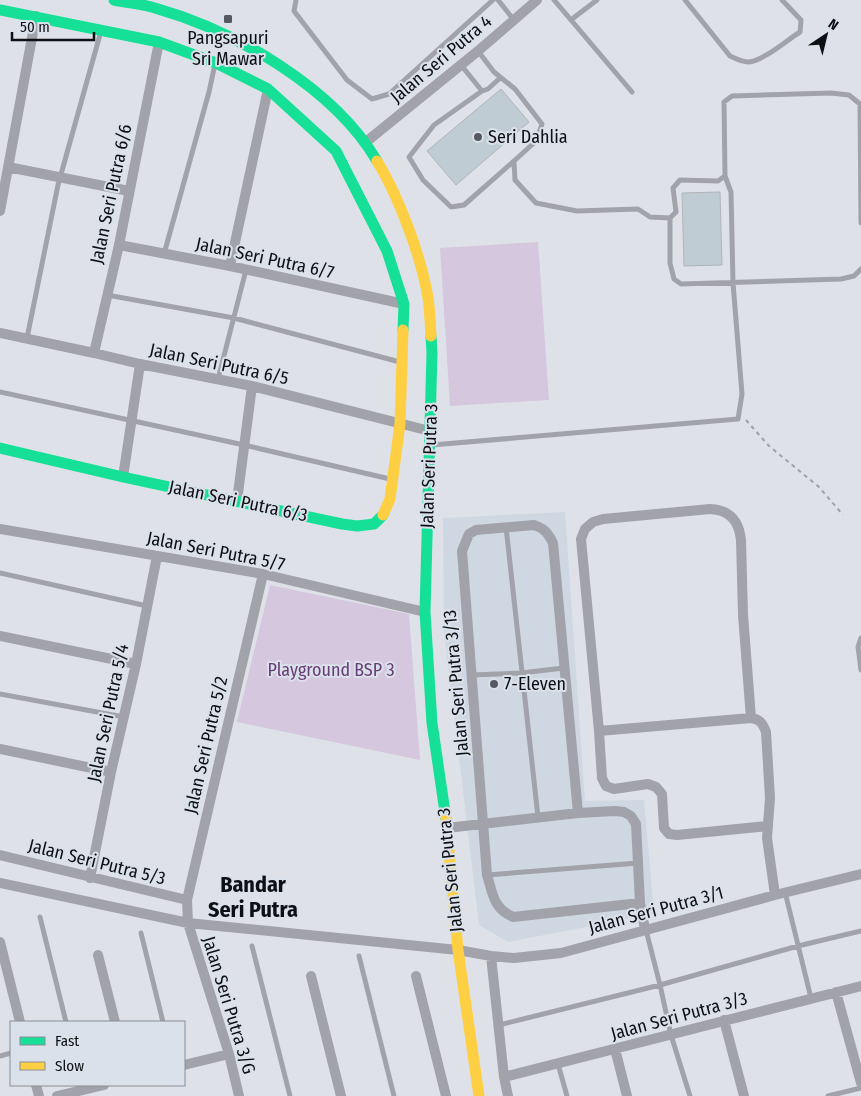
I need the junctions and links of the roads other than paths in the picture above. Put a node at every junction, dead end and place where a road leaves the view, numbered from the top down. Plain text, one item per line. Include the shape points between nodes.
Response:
1 (114, 0) edge
2 (296, 0) edge
3 (493, 0) edge
4 (498, 0) edge
5 (537, 0) edge
6 (554, 0) edge
7 (685, 0) edge
8 (782, 0) edge
9 (592, 1) edge
10 (156, 4) edge
11 (0, 10) edge
12 (36, 16) junction
13 (514, 20) junction
14 (572, 20) junction
15 (101, 30) junction
16 (159, 42) junction
17 (478, 51) junction
18 (216, 63) junction
19 (461, 65) junction
20 (500, 78) junction
21 (268, 89) junction
22 (482, 91) junction
23 (632, 92) dead end
24 (366, 142) junction
25 (0, 145) edge
26 (12, 147) junction
27 (514, 161) junction
28 (8, 167) junction
29 (725, 176) junction
30 (60, 178) junction
31 (129, 191) junction
32 (0, 211) edge
33 (670, 218) junction
34 (861, 223) edge
35 (119, 245) junction
36 (164, 255) junction
37 (230, 266) junction
38 (861, 269) edge
39 (246, 270) junction
40 (733, 283) junction
41 (106, 295) junction
42 (404, 304) junction
43 (234, 318) junction
44 (0, 334) edge
45 (27, 339) junction
46 (94, 352) junction
47 (403, 362) junction
48 (140, 364) junction
49 (218, 379) junction
50 (252, 386) junction
51 (0, 392) edge
52 (132, 421) junction
53 (400, 424) junction
54 (430, 431) junction
55 (244, 445) junction
56 (429, 446) junction
57 (0, 448) edge
58 (123, 477) junction
59 (393, 479) junction
60 (237, 501) junction
61 (506, 526) junction
62 (0, 528) edge
63 (156, 556) junction
64 (0, 573) edge
65 (263, 574) junction
66 (146, 606) junction
67 (425, 612) junction
68 (0, 636) edge
69 (861, 638) edge
70 (136, 664) junction
71 (564, 668) junction
72 (861, 670) edge
73 (521, 673) junction
74 (472, 675) junction
75 (0, 694) edge
76 (124, 717) junction
77 (751, 718) junction
78 (599, 731) junction
79 (0, 749) edge
80 (111, 772) junction
81 (578, 813) junction
82 (538, 818) junction
83 (484, 824) junction
84 (768, 826) junction
85 (446, 828) junction
86 (0, 855) edge
87 (639, 863) junction
88 (861, 874) edge
89 (487, 875) junction
90 (90, 878) junction
91 (0, 883) edge
92 (780, 894) junction
93 (187, 900) junction
94 (640, 903) junction
95 (40, 917) dead end
96 (188, 923) junction
97 (646, 929) junction
98 (861, 931) edge
99 (141, 933) dead end
100 (0, 942) edge
101 (252, 946) dead end
102 (798, 946) junction
103 (458, 950) junction
104 (98, 955) dead end
105 (359, 956) dead end
106 (491, 956) junction
107 (312, 976) dead end
108 (416, 976) dead end
109 (660, 985) junction
110 (861, 986) edge
111 (836, 992) junction
112 (811, 998) junction
113 (724, 1020) junction
114 (20, 1021) edge
115 (66, 1021) edge
116 (115, 1021) edge
117 (163, 1021) edge
118 (498, 1025) junction
119 (671, 1035) junction
120 (615, 1049) junction
121 (229, 1054) junction
122 (558, 1064) junction
123 (185, 1065) edge
124 (504, 1077) junction
125 (861, 1083) edge
126 (83, 1087) edge
127 (861, 1088) edge
128 (57, 1096) edge
129 (239, 1096) edge
130 (290, 1096) edge
131 (342, 1096) edge
132 (394, 1096) edge
133 (446, 1096) edge
134 (479, 1096) edge
135 (508, 1096) edge
136 (567, 1096) edge
137 (627, 1096) edge
138 (690, 1096) edge
139 (744, 1096) edge
140 (828, 1096) edge

1 - 10 street, Jalan Seri Putra 3
2 - 3 lane via 294,11 335,65 347,80 372,99 389,94
4 - 13 lane
5 - 13 street, Jalan Seri Putra 4
6 - 14 lane
7 - 8 lane via 730,56 749,62 760,59 800,32 801,20
9 - 14 lane
10 - 24 street, Jalan Seri Putra 3 via 243,43 281,66 319,95
11 - 12 street, Jalan Seri Putra 6/3
12 - 15 street, Jalan Seri Putra 6/3
12 - 26 street
13 - 17 street, Jalan Seri Putra 4
14 - 23 lane
15 - 16 street, Jalan Seri Putra 6/3
15 - 30 lane
16 - 18 street, Jalan Seri Putra 6/3
16 - 31 street, Jalan Seri Putra 6/6
17 - 19 street, Jalan Seri Putra 4
17 - 20 lane
18 - 21 street, Jalan Seri Putra 6/3
18 - 36 lane
19 - 22 lane
19 - 24 street, Jalan Seri Putra 4
20 - 22 lane
20 - 27 lane via 515,90 542,124 536,142
21 - 37 street
21 - 42 street, Jalan Seri Putra 6/3 via 336,150 387,251
22 - 27 lane via 434,125 409,157 423,180 451,207 464,205
24 - 54 street, Jalan Seri Putra 3 via 402,213 417,253 428,298 432,353
25 - 26 street
26 - 28 street
27 - 33 lane via 516,180 536,203 577,211 638,209 650,217
28 - 30 street
28 - 32 street
29 - 33 lane via 718,181 680,180 673,188 676,212
29 - 34 lane via 724,102 732,96 849,95 860,104
29 - 40 lane via 731,192
30 - 31 street
30 - 45 lane
31 - 35 street, Jalan Seri Putra 6/6
33 - 40 lane via 670,263 674,279 681,284
35 - 36 street, Jalan Seri Putra 6/7
35 - 41 street, Jalan Seri Putra 6/6
36 - 37 street, Jalan Seri Putra 6/7
37 - 39 street, Jalan Seri Putra 6/7
38 - 40 lane via 854,276 841,279
39 - 42 street, Jalan Seri Putra 6/7
39 - 43 lane
40 - 56 lane via 742,394 738,419
41 - 43 lane
41 - 46 street, Jalan Seri Putra 6/6
42 - 47 street, Jalan Seri Putra 6/3
43 - 47 lane
43 - 49 lane
44 - 45 street, Jalan Seri Putra 6/5
45 - 46 street, Jalan Seri Putra 6/5
46 - 48 street, Jalan Seri Putra 6/5
47 - 53 street, Jalan Seri Putra 6/3
48 - 49 street, Jalan Seri Putra 6/5
48 - 52 street
49 - 50 street, Jalan Seri Putra 6/5
50 - 53 street, Jalan Seri Putra 6/5
50 - 55 street
51 - 52 lane
52 - 55 lane
52 - 58 street
53 - 54 street, Jalan Seri Putra 6/5
53 - 59 street, Jalan Seri Putra 6/3
54 - 56 street, Jalan Seri Putra 3
55 - 59 lane
55 - 60 street
56 - 67 street, Jalan Seri Putra 3
57 - 58 street, Jalan Seri Putra 6/3
58 - 60 street, Jalan Seri Putra 6/3
59 - 60 street, Jalan Seri Putra 6/3 via 384,514 374,524 342,524
61 - 71 street, Jalan Seri Putra 3/13 via 534,525 549,534 553,543
61 - 73 lane
61 - 74 street, Jalan Seri Putra 3/13 via 468,534 462,551
62 - 63 street, Jalan Seri Putra 5/7
63 - 65 street, Jalan Seri Putra 5/7
63 - 66 street, Jalan Seri Putra 5/4
64 - 66 lane
65 - 67 street, Jalan Seri Putra 5/7
65 - 93 street, Jalan Seri Putra 5/2
66 - 70 street, Jalan Seri Putra 5/4
67 - 85 street, Jalan Seri Putra 3 via 432,723
68 - 70 street
69 - 72 lane via 858,647
70 - 76 street, Jalan Seri Putra 5/4
71 - 73 lane
71 - 81 street
73 - 74 lane
73 - 82 lane
74 - 83 street, Jalan Seri Putra 3/13
75 - 76 lane
76 - 80 street, Jalan Seri Putra 5/4
77 - 78 street
77 - 78 street via 740,530 728,513 710,509 603,520 593,522 585,529 581,539
77 - 84 street via 763,724 766,732 770,798
78 - 84 street via 602,778 606,786 614,789 648,784 656,787 662,794 664,828 669,834
79 - 80 street
80 - 90 street, Jalan Seri Putra 5/4
81 - 82 street
81 - 87 street via 615,811 631,816 636,824
82 - 83 street
83 - 85 street
83 - 89 street, Jalan Seri Putra 3/13
84 - 92 street via 767,838
85 - 103 street, Jalan Seri Putra 3
86 - 90 street, Jalan Seri Putra 5/3
87 - 89 lane
87 - 94 street
88 - 92 street, Jalan Seri Putra 3/1
89 - 94 street, Jalan Seri Putra 3/13 via 496,905 512,917
90 - 93 street, Jalan Seri Putra 5/3
91 - 96 street, Jalan Seri Putra 3/1
92 - 97 street, Jalan Seri Putra 3/1
92 - 102 lane
93 - 96 street, Jalan Seri Putra 5/2
94 - 97 street
95 - 115 lane
96 - 103 street, Jalan Seri Putra 3/1
96 - 121 street, Jalan Seri Putra 3/G
97 - 106 street, Jalan Seri Putra 3/1 via 561,953 538,957
97 - 109 lane
98 - 102 lane
99 - 117 lane
100 - 114 street
101 - 130 lane
102 - 109 lane
102 - 112 lane
103 - 106 street, Jalan Seri Putra 3/1
103 - 134 street, Jalan Seri Putra 3
104 - 116 street
105 - 132 lane
106 - 118 street
107 - 131 street
108 - 133 street
109 - 118 lane
109 - 119 lane
110 - 111 street, Jalan Seri Putra 3/3
111 - 112 street, Jalan Seri Putra 3/3
111 - 125 street
112 - 113 street, Jalan Seri Putra 3/3
113 - 119 street, Jalan Seri Putra 3/3
113 - 139 street
118 - 124 street
119 - 120 street, Jalan Seri Putra 3/3
119 - 138 lane
120 - 122 street, Jalan Seri Putra 3/3
120 - 137 street
121 - 123 street
121 - 129 street, Jalan Seri Putra 3/G
122 - 124 street, Jalan Seri Putra 3/3
122 - 136 lane
124 - 135 street
126 - 128 street
127 - 140 lane

